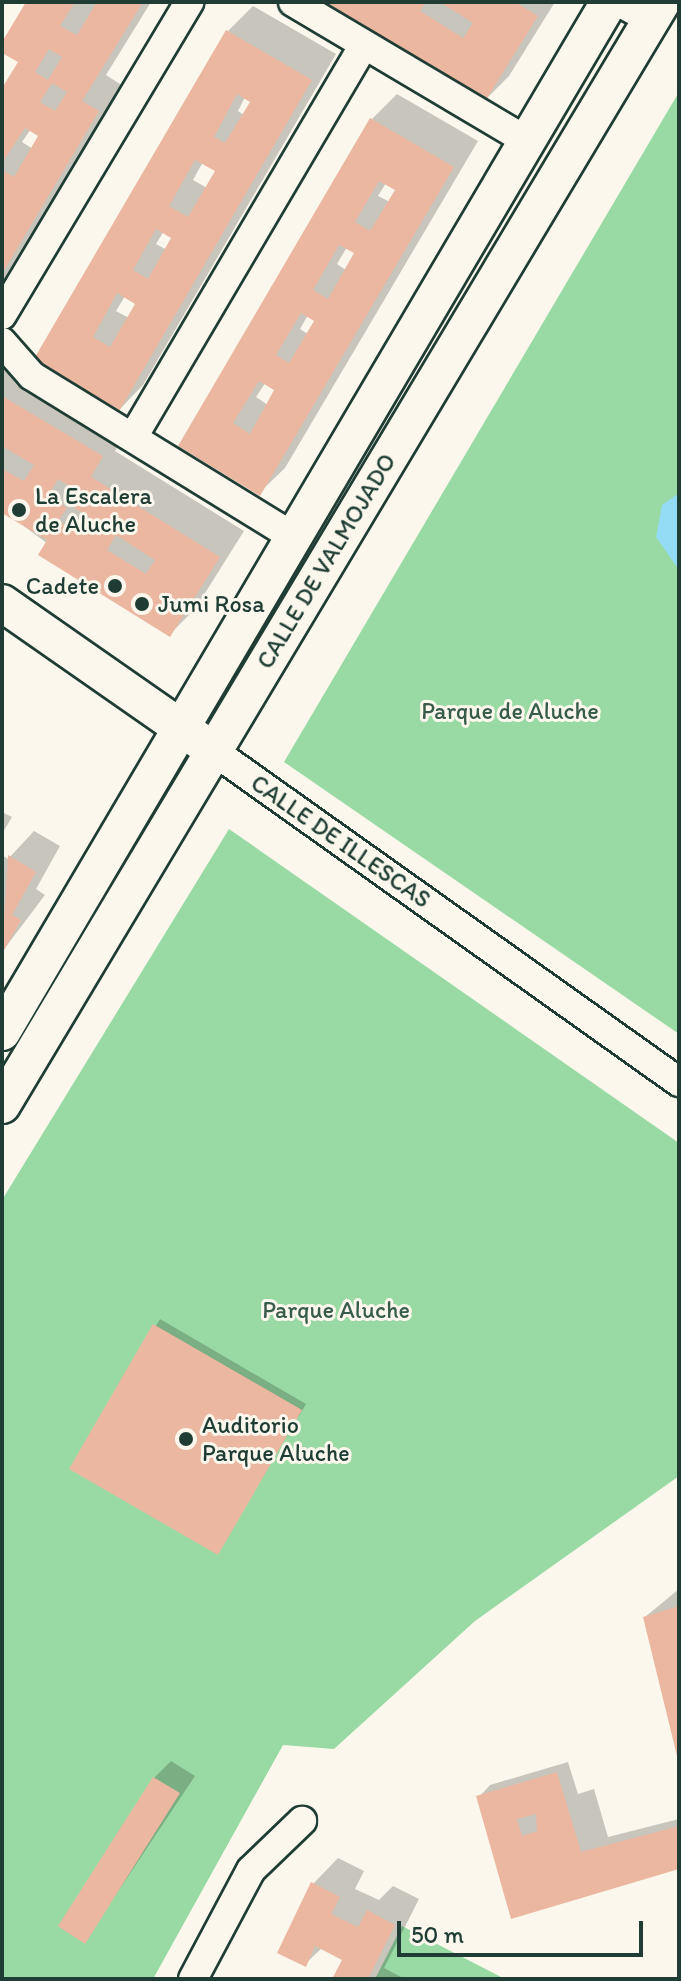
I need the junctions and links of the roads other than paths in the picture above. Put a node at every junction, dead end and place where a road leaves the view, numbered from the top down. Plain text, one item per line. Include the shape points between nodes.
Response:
1 (189, 2) edge
2 (293, 2) edge
3 (609, 2) edge
4 (619, 2) edge
5 (657, 11) edge
6 (364, 45) junction
7 (527, 141) junction
8 (2, 315) edge
9 (2, 342) edge
10 (133, 437) junction
11 (294, 537) junction
12 (2, 603) edge
13 (183, 729) junction
14 (212, 750) junction
15 (2, 1032) edge
16 (679, 1082) edge
17 (2, 1105) edge
18 (302, 1821) dead end
19 (193, 1979) edge

1 - 8 street
2 - 6 street
3 - 7 street, CALLE DE VALMOJADO
4 - 5 street, CALLE DE VALMOJADO
5 - 14 street, CALLE DE VALMOJADO
6 - 7 street
6 - 10 street
7 - 11 street, CALLE DE VALMOJADO
9 - 10 street via 32,376
10 - 11 street
11 - 13 street, CALLE DE VALMOJADO
12 - 13 street, CALLE DE ILLESCAS
13 - 14 street, CALLE DE ILLESCAS
13 - 15 street, CALLE DE VALMOJADO
14 - 16 street, CALLE DE ILLESCAS
14 - 17 street, CALLE DE VALMOJADO
18 - 19 street via 251,1870

